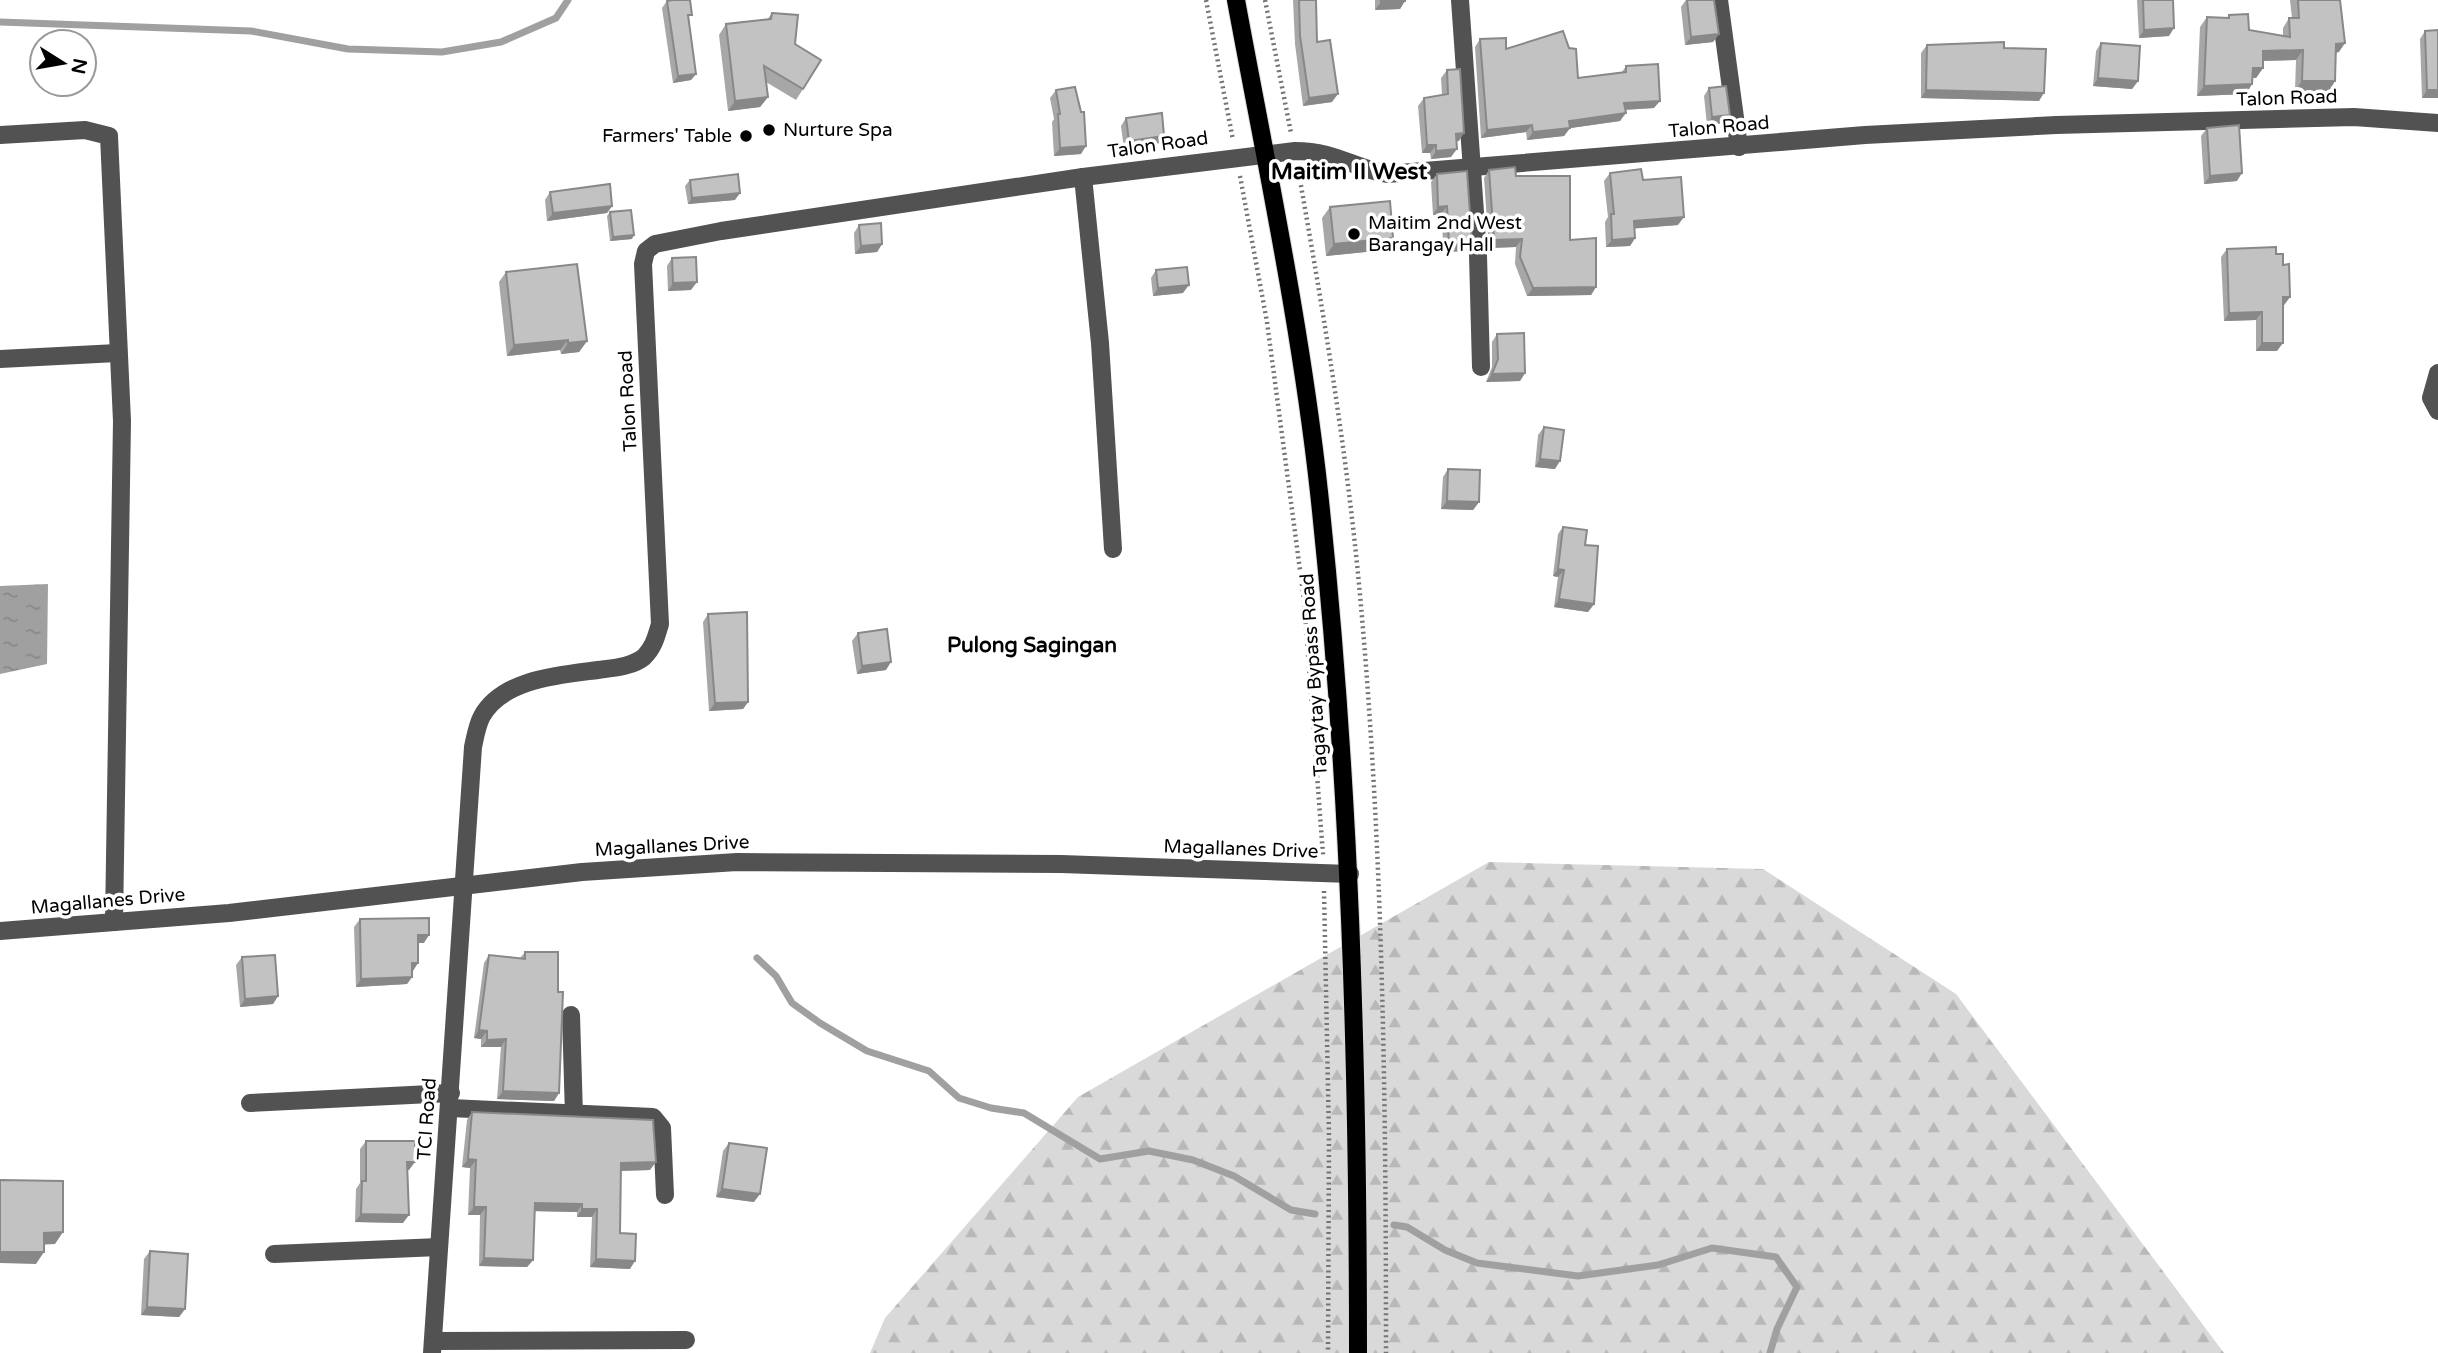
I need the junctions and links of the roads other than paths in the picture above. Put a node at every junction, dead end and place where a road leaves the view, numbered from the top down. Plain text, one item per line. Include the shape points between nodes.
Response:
1 (1236, 0) edge
2 (1460, 0) edge
3 (1719, 0) edge
4 (2438, 123) edge
5 (0, 135) edge
6 (1739, 147) junction
7 (1264, 153) junction
8 (1471, 166) junction
9 (1083, 177) junction
10 (117, 353) junction
11 (0, 359) edge
12 (1481, 367) dead end
13 (2438, 373) edge
14 (2438, 411) edge
15 (1113, 549) dead end
16 (1350, 874) junction
17 (464, 887) junction
18 (114, 922) junction
19 (0, 931) edge
20 (571, 1015) dead end
21 (450, 1101) junction
22 (250, 1103) dead end
23 (574, 1115) junction
24 (665, 1195) dead end
25 (439, 1247) junction
26 (274, 1254) dead end
27 (686, 1340) dead end
28 (432, 1347) edge
29 (1358, 1353) edge

1 - 7 main road, Tagaytay Bypass Road
2 - 8 street
3 - 6 street
4 - 6 street, Talon Road via 2354,117 2056,125
5 - 10 street via 85,130 109,136
6 - 8 street, Talon Road
7 - 8 street, Talon Road via 1325,152 1365,170 1387,174
7 - 9 street, Talon Road
7 - 16 main road, Tagaytay Bypass Road via 1319,490
8 - 12 street
9 - 15 street via 1100,343
9 - 17 street, Talon Road via 721,231 655,244 646,251 644,294 660,624 653,646 642,659 511,689 497,697 481,718 473,747
10 - 11 street
10 - 18 street via 122,421
13 - 14 street via 2431,398
16 - 17 street, Magallanes Drive via 1061,864 737,862 582,872
16 - 29 main road, Tagaytay Bypass Road
17 - 18 street, Magallanes Drive
17 - 21 street, TCI Road
18 - 19 street, Magallanes Drive
20 - 23 street
21 - 22 street
21 - 23 street
21 - 25 street, TCI Road
23 - 24 street via 653,1117 662,1128
25 - 26 street
25 - 28 street, TCI Road
27 - 28 street

